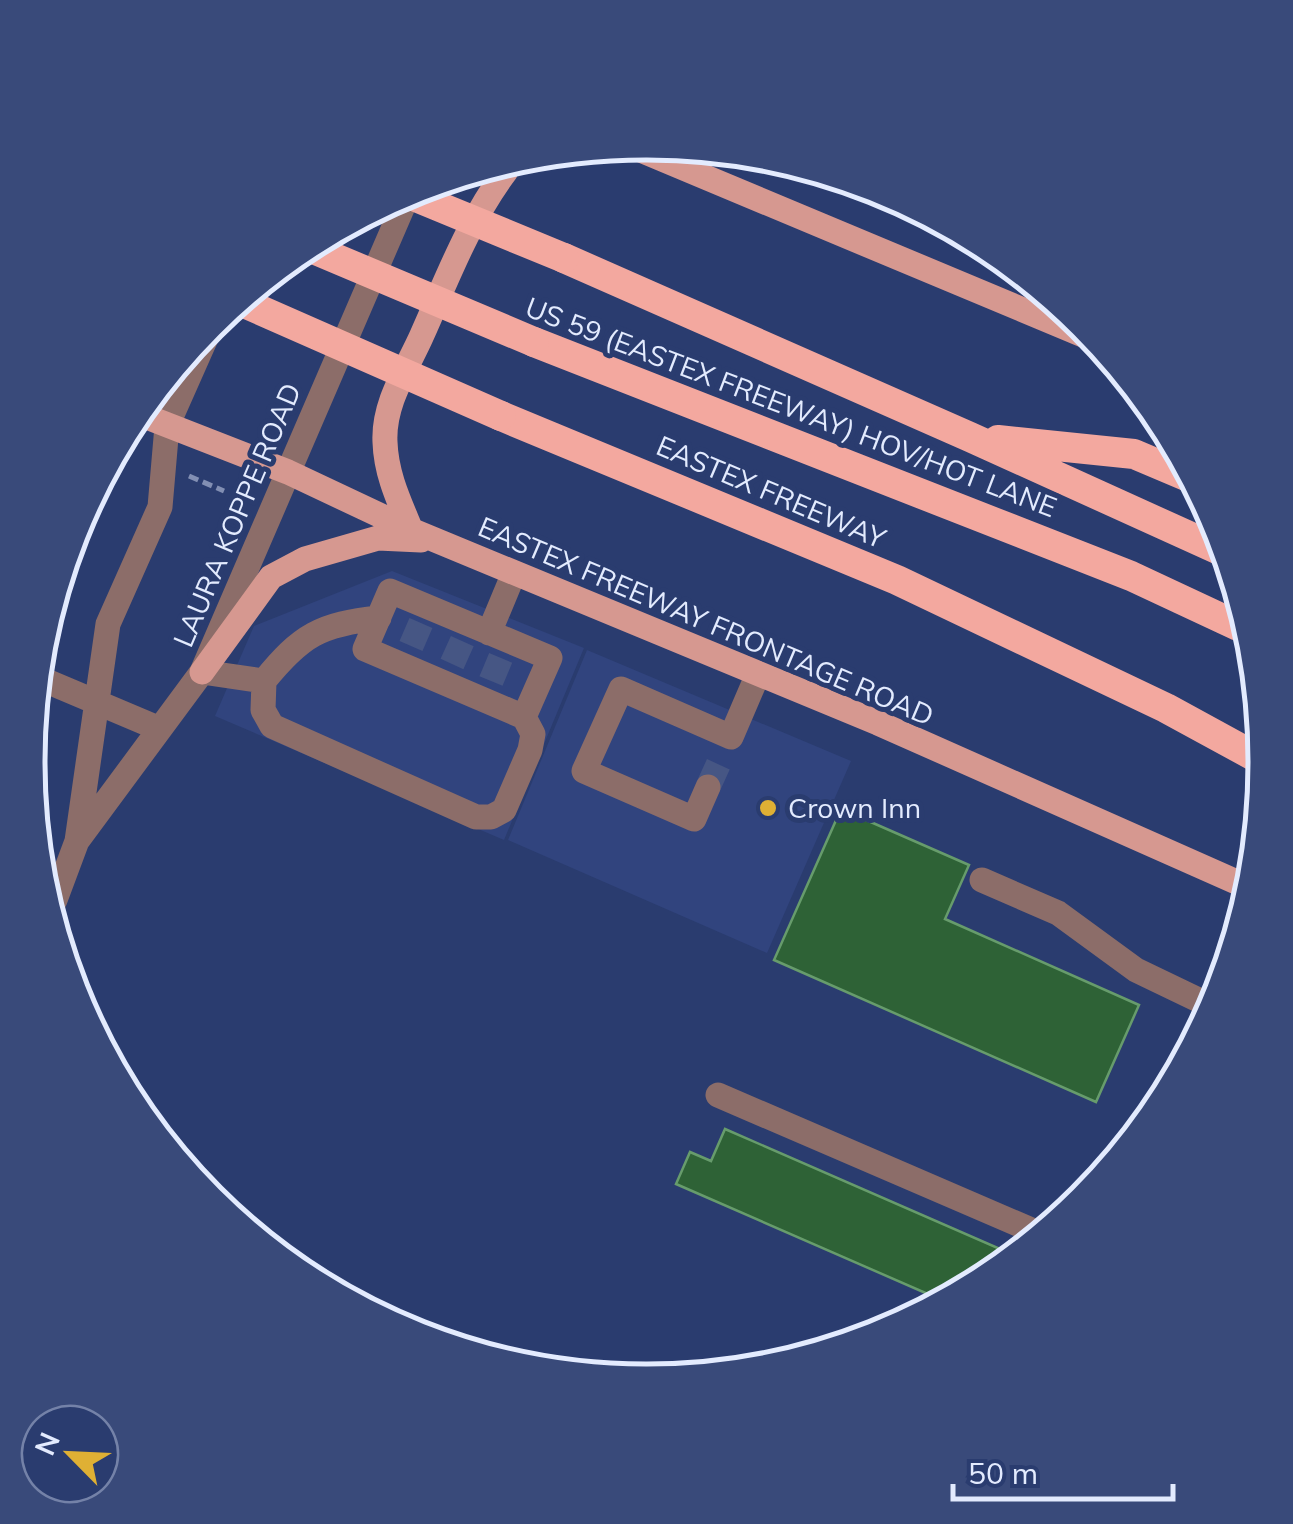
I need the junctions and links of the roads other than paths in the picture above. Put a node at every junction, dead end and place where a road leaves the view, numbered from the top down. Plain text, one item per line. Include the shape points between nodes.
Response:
1 (666, 161) edge
2 (500, 179) edge
3 (430, 201) edge
4 (398, 215) edge
5 (325, 254) edge
6 (254, 307) edge
7 (1059, 325) edge
8 (177, 386) edge
9 (157, 422) edge
10 (970, 437) junction
11 (1172, 470) edge
12 (288, 472) junction
13 (410, 530) junction
14 (438, 542) junction
15 (1207, 544) edge
16 (514, 573) junction
17 (379, 618) junction
18 (1231, 623) edge
19 (487, 636) junction
20 (202, 672) junction
21 (758, 674) junction
22 (264, 681) junction
23 (50, 683) edge
24 (96, 702) junction
25 (524, 717) junction
26 (160, 729) junction
27 (1248, 752) edge
28 (708, 786) tunnel mouth
29 (78, 841) junction
30 (982, 880) dead end
31 (1235, 882) edge
32 (59, 889) edge
33 (1200, 996) edge
34 (718, 1095) dead end
35 (1026, 1228) edge

1 - 7 main road
2 - 13 main road via 460,248 391,399 384,439 389,476
3 - 10 highway, bridge
4 - 12 street, LAURA KOPPE ROAD
5 - 18 highway, US 59 (EASTEX FREEWAY) HOV/HOT LANE, bridge via 1113,569
6 - 27 highway, EASTEX FREEWAY, bridge via 897,580
8 - 9 street, LAURA KOPPE ROAD
9 - 12 main road, EASTEX FREEWAY FRONTAGE ROAD
9 - 24 street, LAURA KOPPE ROAD via 160,507 108,624
10 - 11 highway via 1134,454
10 - 15 highway
12 - 13 main road, EASTEX FREEWAY FRONTAGE ROAD
12 - 20 street, LAURA KOPPE ROAD
13 - 14 main road, EASTEX FREEWAY FRONTAGE ROAD
14 - 16 main road, EASTEX FREEWAY FRONTAGE ROAD
14 - 20 main road via 378,538 305,558 271,577
16 - 19 street
16 - 21 main road, EASTEX FREEWAY FRONTAGE ROAD
17 - 19 street via 390,591
17 - 22 street via 310,635
17 - 25 street via 365,649 406,655 486,690
19 - 25 street via 550,658
20 - 22 street
20 - 26 street, LAURA KOPPE ROAD
21 - 28 street via 727,745 621,689 584,771 694,820
21 - 31 main road, EASTEX FREEWAY FRONTAGE ROAD
22 - 25 street via 263,710 272,726 476,817 504,810 530,750 533,734
23 - 24 street
24 - 26 street
24 - 29 street, LAURA KOPPE ROAD
26 - 29 street, LAURA KOPPE ROAD
29 - 32 street, LAURA KOPPE ROAD
30 - 33 street via 1058,913 1136,970
34 - 35 street

